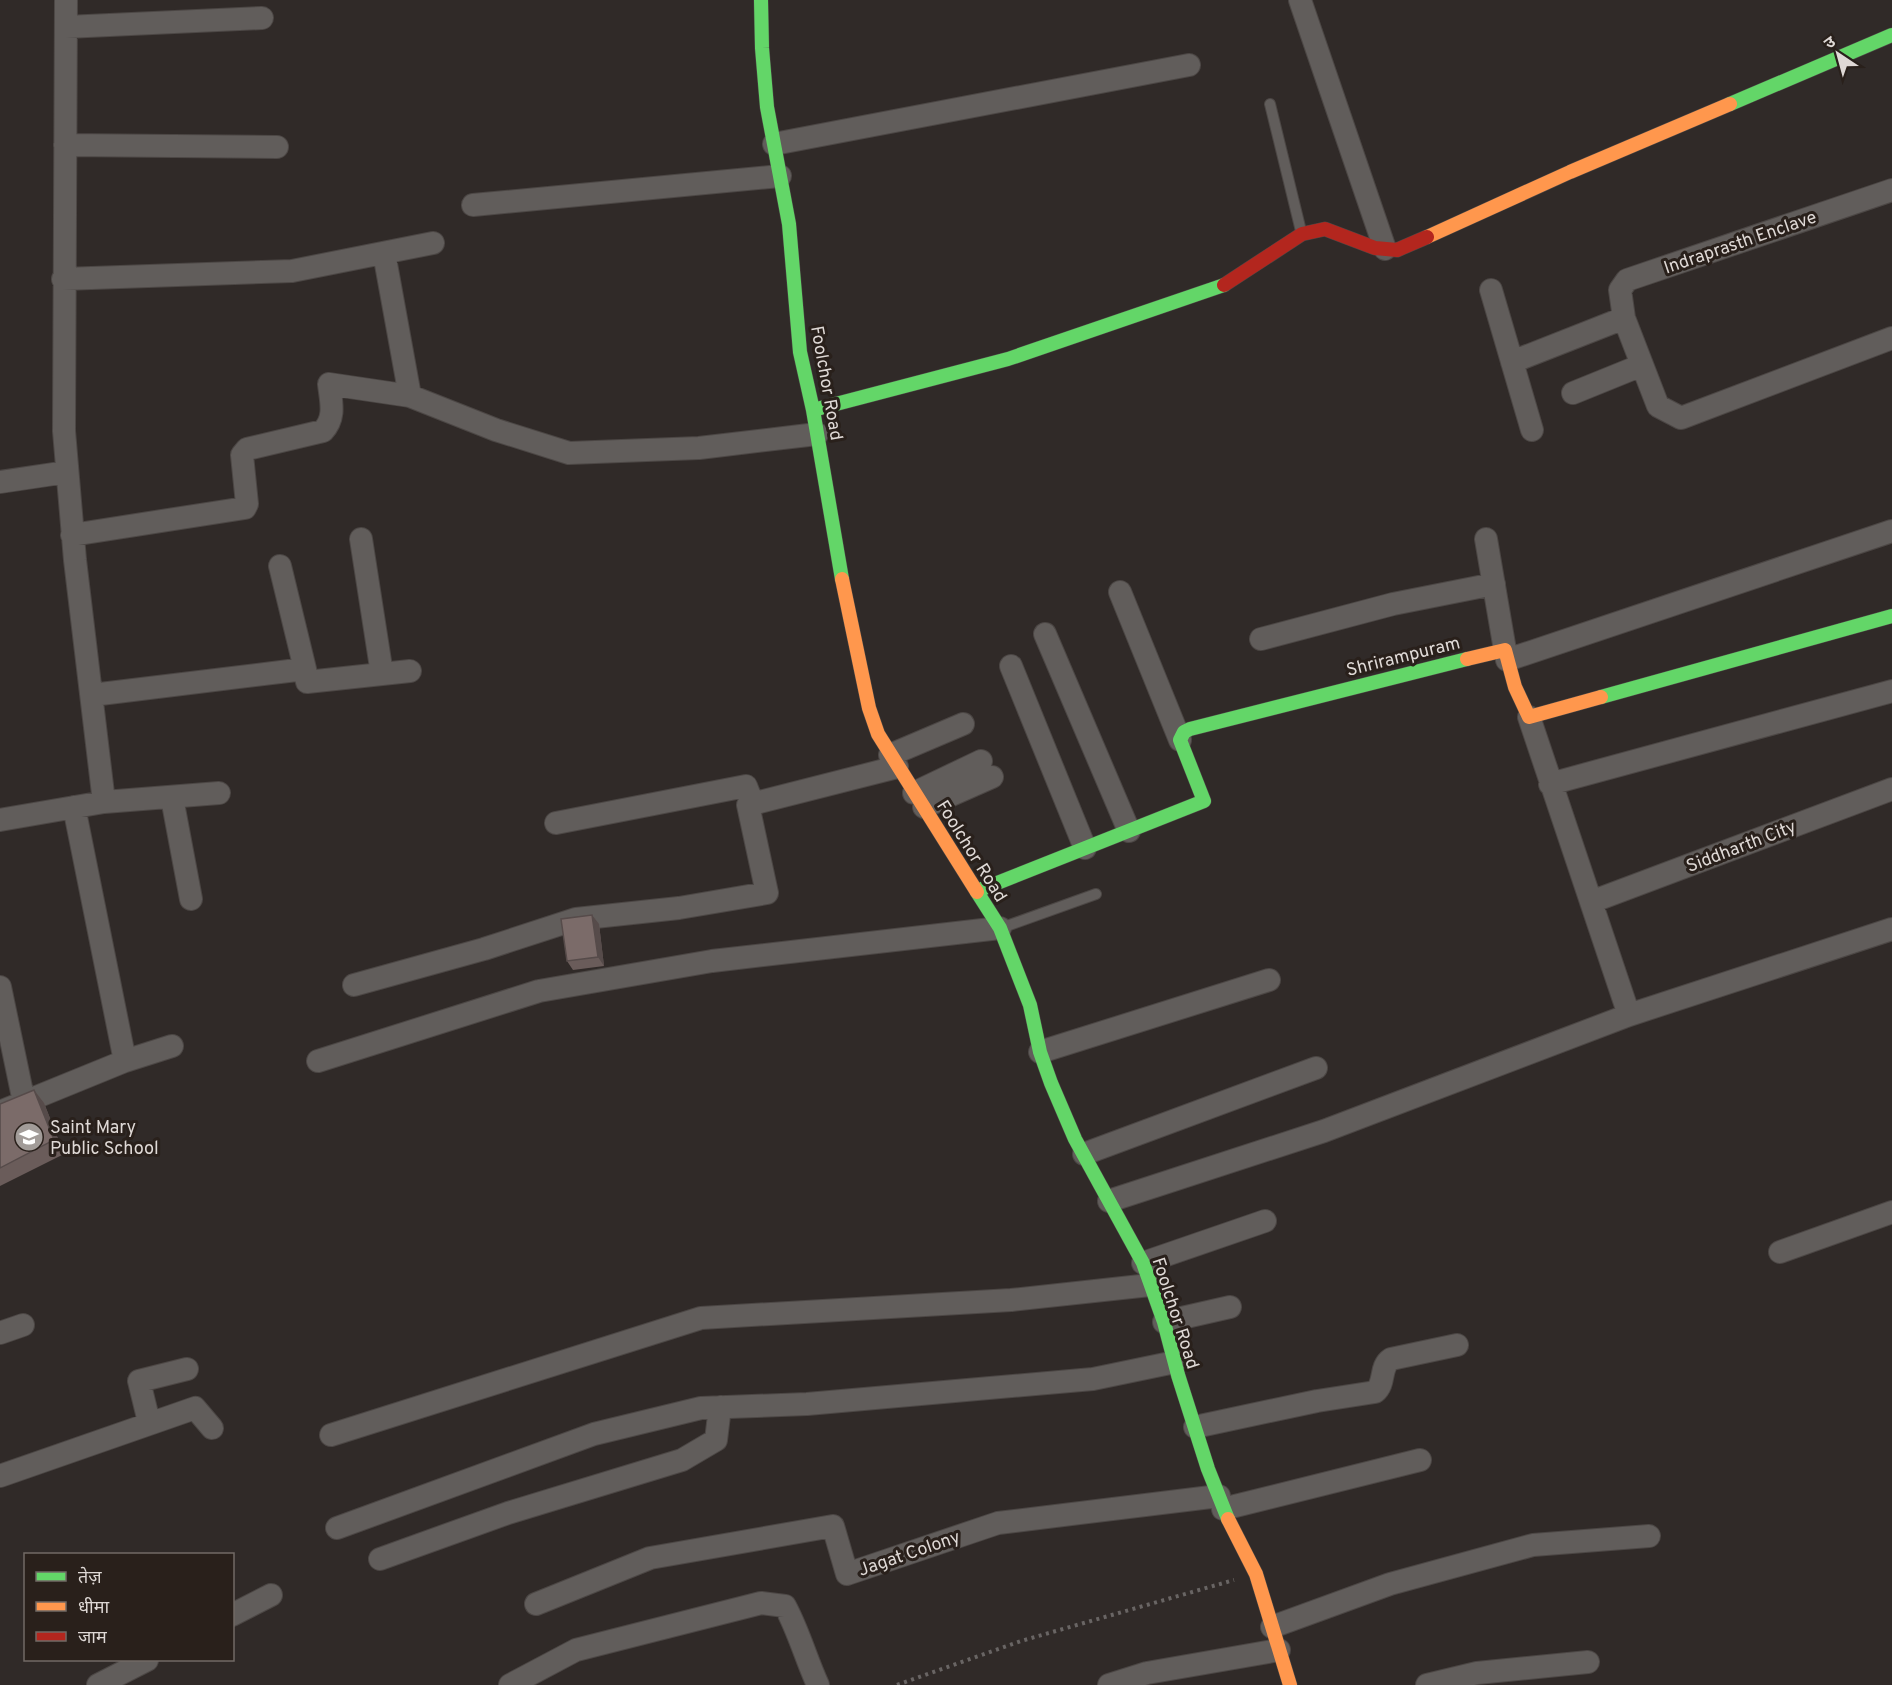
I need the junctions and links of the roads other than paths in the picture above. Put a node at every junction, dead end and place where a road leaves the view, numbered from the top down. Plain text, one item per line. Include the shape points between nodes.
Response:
1 (66, 0) edge
2 (761, 0) edge
3 (1300, 0) edge
4 (262, 18) dead end
5 (66, 27) junction
6 (1892, 35) edge
7 (1189, 66) dead end
8 (1270, 104) dead end
9 (774, 144) junction
10 (65, 145) junction
11 (277, 147) dead end
12 (780, 176) junction
13 (1892, 190) edge
14 (473, 205) dead end
15 (1302, 234) junction
16 (433, 243) dead end
17 (1384, 249) junction
18 (384, 253) junction
19 (63, 279) junction
20 (1491, 290) dead end
21 (1624, 318) junction
22 (1892, 338) edge
23 (1512, 362) junction
24 (1642, 364) junction
25 (1573, 393) dead end
26 (410, 396) junction
27 (813, 410) junction
28 (1532, 430) dead end
29 (817, 434) junction
30 (67, 472) junction
31 (0, 482) edge
32 (1892, 531) edge
33 (72, 535) junction
34 (361, 539) dead end
35 (1486, 539) dead end
36 (280, 567) dead end
37 (1494, 584) junction
38 (1120, 592) dead end
39 (1892, 616) edge
40 (1045, 633) dead end
41 (1261, 639) dead end
42 (1506, 655) junction
43 (1011, 666) dead end
44 (305, 669) junction
45 (410, 671) dead end
46 (382, 674) junction
47 (1892, 691) edge
48 (92, 695) junction
49 (1529, 717) junction
50 (963, 724) dead end
51 (1180, 740) junction
52 (894, 761) junction
53 (987, 769) dead end
54 (1550, 784) junction
55 (1892, 789) edge
56 (219, 793) dead end
57 (172, 798) junction
58 (919, 800) junction
59 (104, 802) junction
60 (753, 804) junction
61 (74, 807) junction
62 (0, 819) edge
63 (556, 823) dead end
64 (1129, 831) junction
65 (1085, 848) junction
66 (977, 891) junction
67 (1096, 894) dead end
68 (192, 899) dead end
69 (1591, 902) junction
70 (1000, 928) junction
71 (1892, 929) edge
72 (1269, 980) dead end
73 (354, 985) dead end
74 (0, 987) edge
75 (1629, 1014) junction
76 (172, 1046) dead end
77 (1040, 1052) junction
78 (125, 1061) junction
79 (318, 1061) dead end
80 (1316, 1068) dead end
81 (24, 1102) junction
82 (0, 1112) edge
83 (1084, 1154) junction
84 (1109, 1201) junction
85 (1892, 1212) edge
86 (1265, 1221) dead end
87 (1780, 1252) dead end
88 (1143, 1263) junction
89 (1150, 1285) junction
90 (1230, 1307) dead end
91 (1164, 1322) junction
92 (23, 1325) dead end
93 (0, 1333) edge
94 (1457, 1345) dead end
95 (1175, 1362) junction
96 (187, 1370) dead end
97 (720, 1407) junction
98 (149, 1422) junction
99 (1195, 1427) junction
100 (212, 1428) dead end
101 (331, 1435) dead end
102 (1419, 1460) dead end
103 (0, 1476) edge
104 (1221, 1503) junction
105 (337, 1528) dead end
106 (1649, 1536) dead end
107 (380, 1559) dead end
108 (271, 1595) dead end
109 (536, 1604) dead end
110 (234, 1614) edge
111 (1272, 1627) junction
112 (1279, 1650) junction
113 (143, 1661) edge
114 (1588, 1662) dead end
115 (98, 1685) edge
116 (510, 1685) edge
117 (818, 1685) edge
118 (1109, 1685) edge
119 (1290, 1685) edge
120 (1427, 1685) edge

1 - 5 street
2 - 9 street, Foolchor Road via 767,107
3 - 17 street
4 - 5 street
5 - 10 street
6 - 17 street via 1397,250
7 - 9 street
8 - 15 lane
9 - 12 street, Foolchor Road
10 - 11 street
10 - 19 street
12 - 14 street
12 - 27 street, Foolchor Road via 789,225 800,352
13 - 21 street, Indraprasth Enclave via 1627,280 1620,290
15 - 17 street via 1326,229
15 - 27 street via 1221,287 1008,359
16 - 18 street
18 - 19 street via 292,271
18 - 26 street
19 - 30 street
20 - 23 street
21 - 23 street
21 - 24 street, Indraprasth Enclave
22 - 24 street, Indraprasth Enclave via 1681,418 1658,406
23 - 28 street
24 - 25 street
26 - 29 street via 568,453 699,448
26 - 33 street via 329,384 332,408 330,423 323,431 244,452 246,508
27 - 29 street, Foolchor Road
29 - 52 street, Foolchor Road via 839,568 869,708
30 - 31 street
30 - 33 street
32 - 42 street
33 - 48 street
34 - 46 street
35 - 37 street
36 - 44 street
37 - 41 street via 1393,604
37 - 42 street
38 - 51 street
39 - 49 street
40 - 64 street
42 - 49 street
42 - 51 street, Shrirampuram via 1190,729
43 - 65 street
44 - 46 street via 307,682
44 - 48 street
45 - 46 street
47 - 54 street
48 - 59 street
49 - 54 street
50 - 52 street
51 - 64 street via 1204,801
52 - 58 street, Foolchor Road
52 - 60 street
53 - 58 street
54 - 69 street
55 - 69 street, Siddharth City
56 - 57 street
57 - 59 street
57 - 68 street
58 - 66 street, Foolchor Road
59 - 61 street
60 - 63 street via 746,786
60 - 73 street via 748,806 767,892 679,908 576,919
61 - 62 street
61 - 78 street
64 - 65 street
65 - 66 street
66 - 70 street, Foolchor Road
67 - 70 lane
69 - 75 street
70 - 77 street, Foolchor Road via 1030,1005
70 - 79 street via 712,961 539,992
71 - 75 street
72 - 77 street
74 - 81 street
75 - 84 street via 1324,1131
76 - 78 street
77 - 83 street, Foolchor Road
78 - 81 street
80 - 83 street
81 - 82 street
83 - 84 street, Foolchor Road
84 - 88 street, Foolchor Road
85 - 87 street
86 - 88 street
88 - 89 street, Foolchor Road
89 - 91 street, Foolchor Road
89 - 101 street via 1011,1300 701,1318
90 - 91 street
91 - 95 street, Foolchor Road
92 - 93 street
94 - 99 street via 1391,1359 1385,1364 1380,1388 1375,1392
95 - 97 street via 1093,1379 807,1404
95 - 99 street, Foolchor Road
96 - 98 street via 139,1382
97 - 105 street via 701,1408 594,1434
97 - 107 street via 716,1440 682,1460 508,1513
98 - 100 street via 195,1408
98 - 103 street
99 - 104 street, Foolchor Road
102 - 104 street
104 - 109 street, Jagat Colony via 998,1523 847,1574 833,1526 650,1558
104 - 111 street, Foolchor Road via 1256,1574
106 - 111 street via 1533,1545 1390,1584
108 - 110 street
111 - 112 street, Foolchor Road
112 - 118 street via 1147,1672
112 - 119 street, Foolchor Road
113 - 115 street
114 - 120 street via 1477,1673
116 - 117 street via 576,1650 761,1603 785,1606

